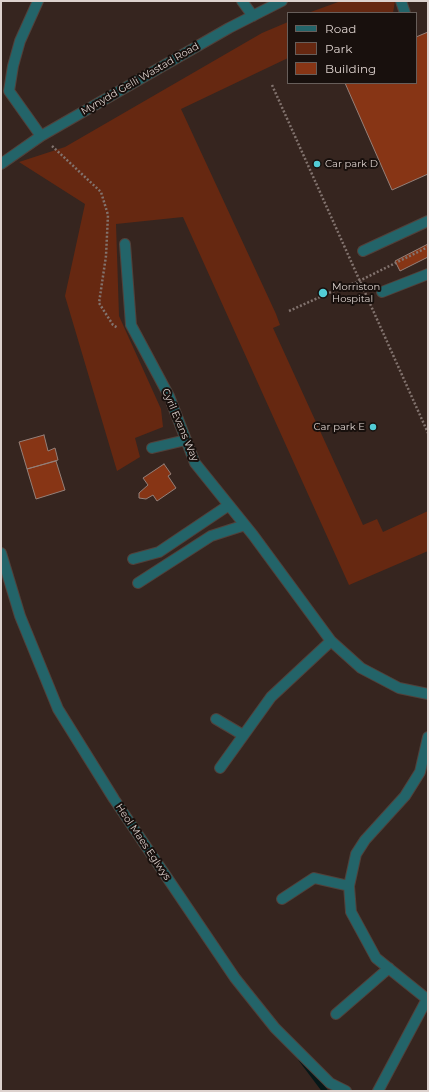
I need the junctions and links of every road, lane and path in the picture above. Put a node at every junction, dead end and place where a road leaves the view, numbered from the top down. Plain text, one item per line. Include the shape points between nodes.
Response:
1 (38, 1) edge
2 (242, 1) edge
3 (282, 1) edge
4 (401, 1) edge
5 (405, 12) edge
6 (253, 16) junction
7 (41, 136) junction
8 (1, 164) edge
9 (428, 221) edge
10 (125, 244) dead end
11 (428, 247) edge
12 (363, 251) dead end
13 (428, 274) edge
14 (382, 292) dead end
15 (289, 311) dead end
16 (119, 329) dead end
17 (186, 440) junction
18 (152, 448) dead end
19 (229, 505) junction
20 (245, 525) junction
21 (1, 553) edge
22 (133, 559) dead end
23 (138, 583) dead end
24 (331, 641) junction
25 (428, 694) edge
26 (216, 719) dead end
27 (243, 735) junction
28 (428, 737) edge
29 (220, 768) dead end
30 (349, 886) junction
31 (282, 899) dead end
32 (389, 968) junction
33 (428, 999) edge
34 (336, 1014) dead end
35 (346, 1091) edge
36 (378, 1091) edge

1 - 7 street via 20,41 9,91
2 - 6 street
3 - 6 street, Mynydd Gelli Wastad Road
4 - 5 street
6 - 7 street, Mynydd Gelli Wastad Road
7 - 8 street, Mynydd Gelli Wastad Road
7 - 16 path via 101,192 108,215 106,256 99,303 113,325
9 - 12 street
10 - 17 street, Cyril Evans Way via 131,325 169,396
11 - 15 path via 364,279
13 - 14 street
17 - 18 street
17 - 19 street, Cyril Evans Way via 195,463
19 - 20 street, Cyril Evans Way
19 - 22 street via 160,552
20 - 23 street via 211,536
20 - 24 street, Cyril Evans Way
21 - 35 street, Heol Maes Eglwys via 20,616 58,709 114,799 235,978 275,1028 330,1083
24 - 25 street, Cyril Evans Way via 361,668 399,688
24 - 27 street via 271,697
26 - 27 street
27 - 29 street
28 - 30 street via 420,772 405,796 365,840 356,854
30 - 31 street via 314,878
30 - 32 street via 351,912 376,958
32 - 33 street
32 - 34 street
33 - 36 street

